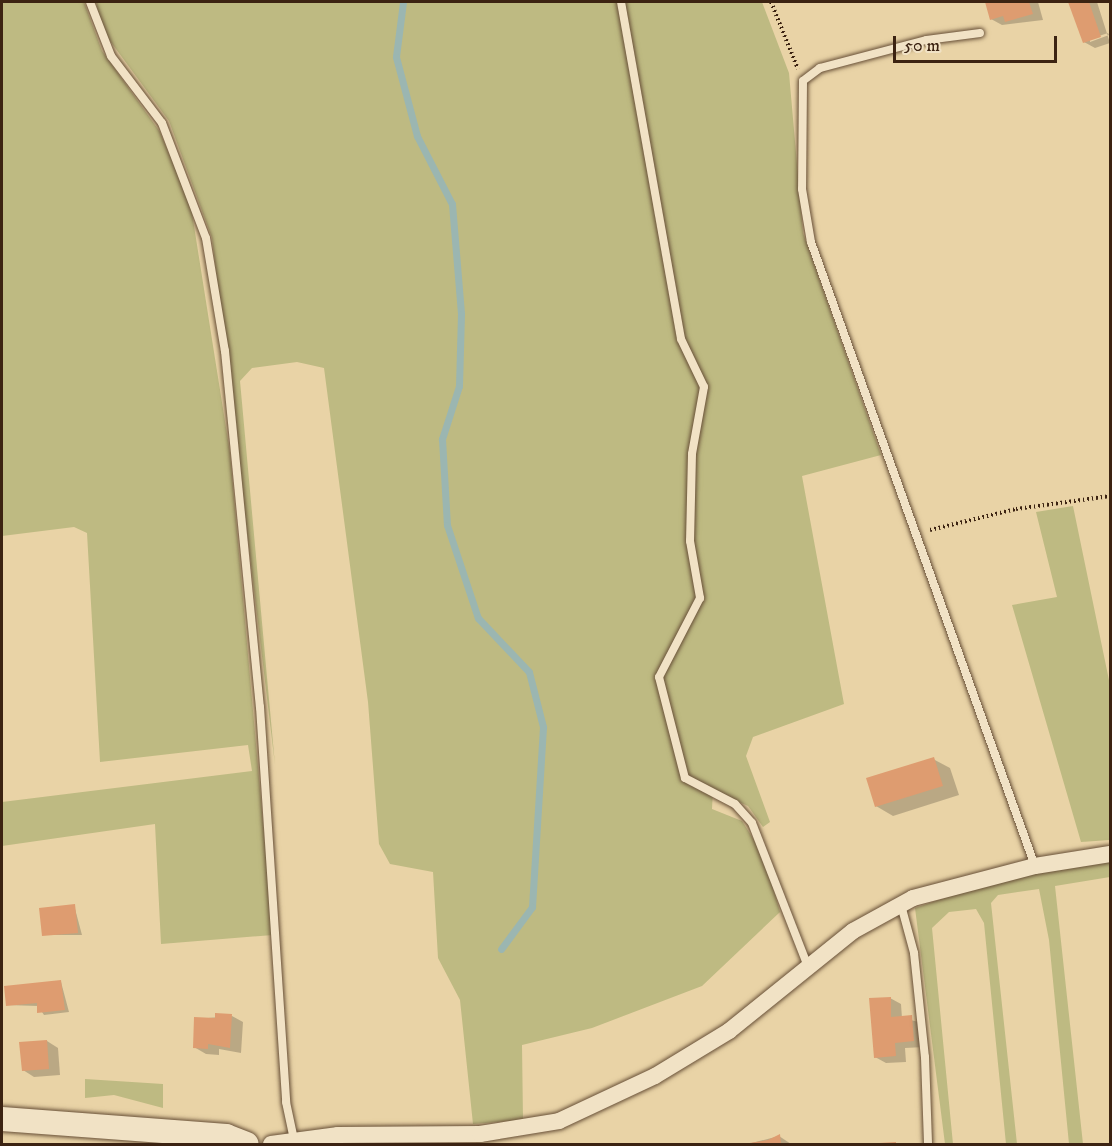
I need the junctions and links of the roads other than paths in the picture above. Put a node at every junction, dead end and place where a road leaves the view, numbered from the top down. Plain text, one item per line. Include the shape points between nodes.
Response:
1 (90, 2) edge
2 (621, 2) edge
3 (980, 33) dead end
4 (1110, 855) edge
5 (1035, 866) junction
6 (901, 905) junction
7 (808, 967) junction
8 (2, 1119) edge
9 (294, 1139) junction
10 (247, 1144) edge
11 (271, 1144) edge
12 (928, 1144) edge

1 - 9 lane via 111,56 162,123 206,238 225,351 260,707 286,1102
2 - 7 lane via 681,339 704,387 692,454 690,514 700,598 659,677 685,778 735,804 752,823
3 - 5 lane via 915,43 820,68 803,81 802,189 811,242
4 - 5 street
5 - 6 street via 958,883
6 - 7 street via 854,931
6 - 12 lane via 914,953 926,1057
7 - 9 street via 729,1031 655,1076 559,1121 480,1134
8 - 10 street via 225,1136
9 - 11 street

